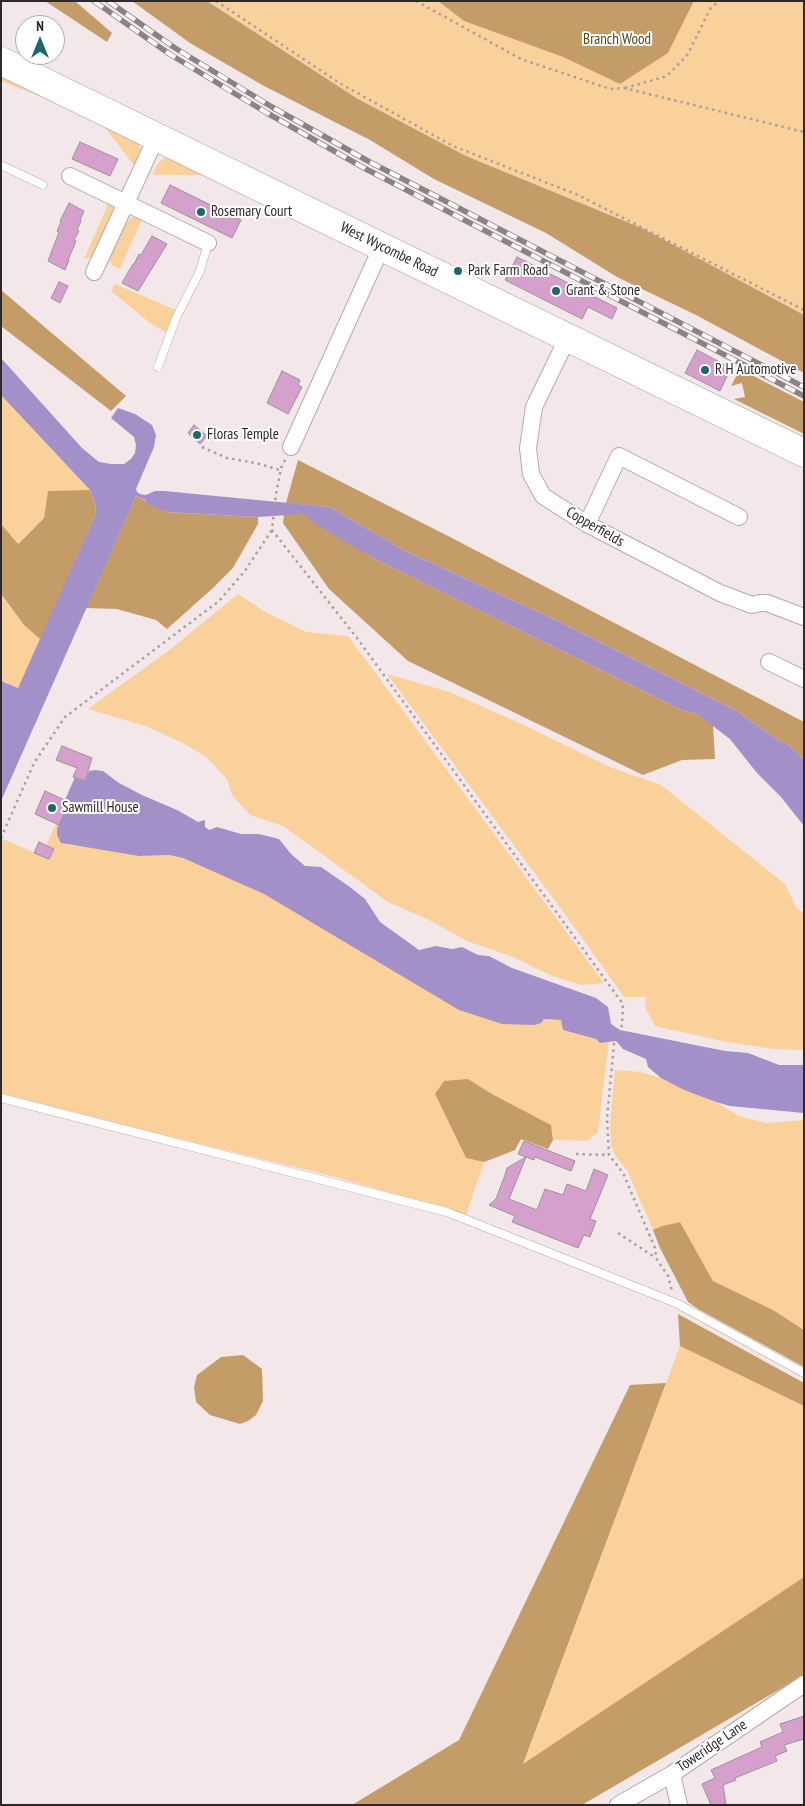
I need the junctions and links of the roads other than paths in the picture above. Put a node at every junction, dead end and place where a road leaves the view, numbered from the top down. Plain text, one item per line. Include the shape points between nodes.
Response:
1 (1, 61) edge
2 (156, 138) junction
3 (1, 166) edge
4 (70, 176) dead end
5 (43, 185) dead end
6 (126, 203) junction
7 (208, 243) joint
8 (382, 246) junction
9 (94, 272) dead end
10 (568, 337) junction
11 (158, 367) dead end
12 (290, 447) road end
13 (804, 453) edge
14 (739, 517) dead end
15 (587, 524) junction
16 (804, 617) edge
17 (769, 662) dead end
18 (804, 679) edge
19 (1, 1098) edge
20 (804, 1373) edge
21 (804, 1684) edge
22 (672, 1774) junction
23 (618, 1805) edge
24 (679, 1805) edge

1 - 2 highway, West Wycombe Road
2 - 6 street
2 - 8 highway, West Wycombe Road
3 - 5 lane
4 - 6 street
6 - 7 street
6 - 9 street
7 - 11 lane via 200,271 176,318
8 - 10 highway, West Wycombe Road
8 - 12 street
10 - 13 highway, West Wycombe Road
10 - 15 street, Copperfields via 534,407 528,448 531,474 543,496
14 - 15 street via 619,456
15 - 16 street, Copperfields via 720,593 752,605 767,603
17 - 18 street
19 - 20 lane via 447,1212 676,1303
21 - 22 street, Toweridge Lane
22 - 23 street, Toweridge Lane
22 - 24 street

